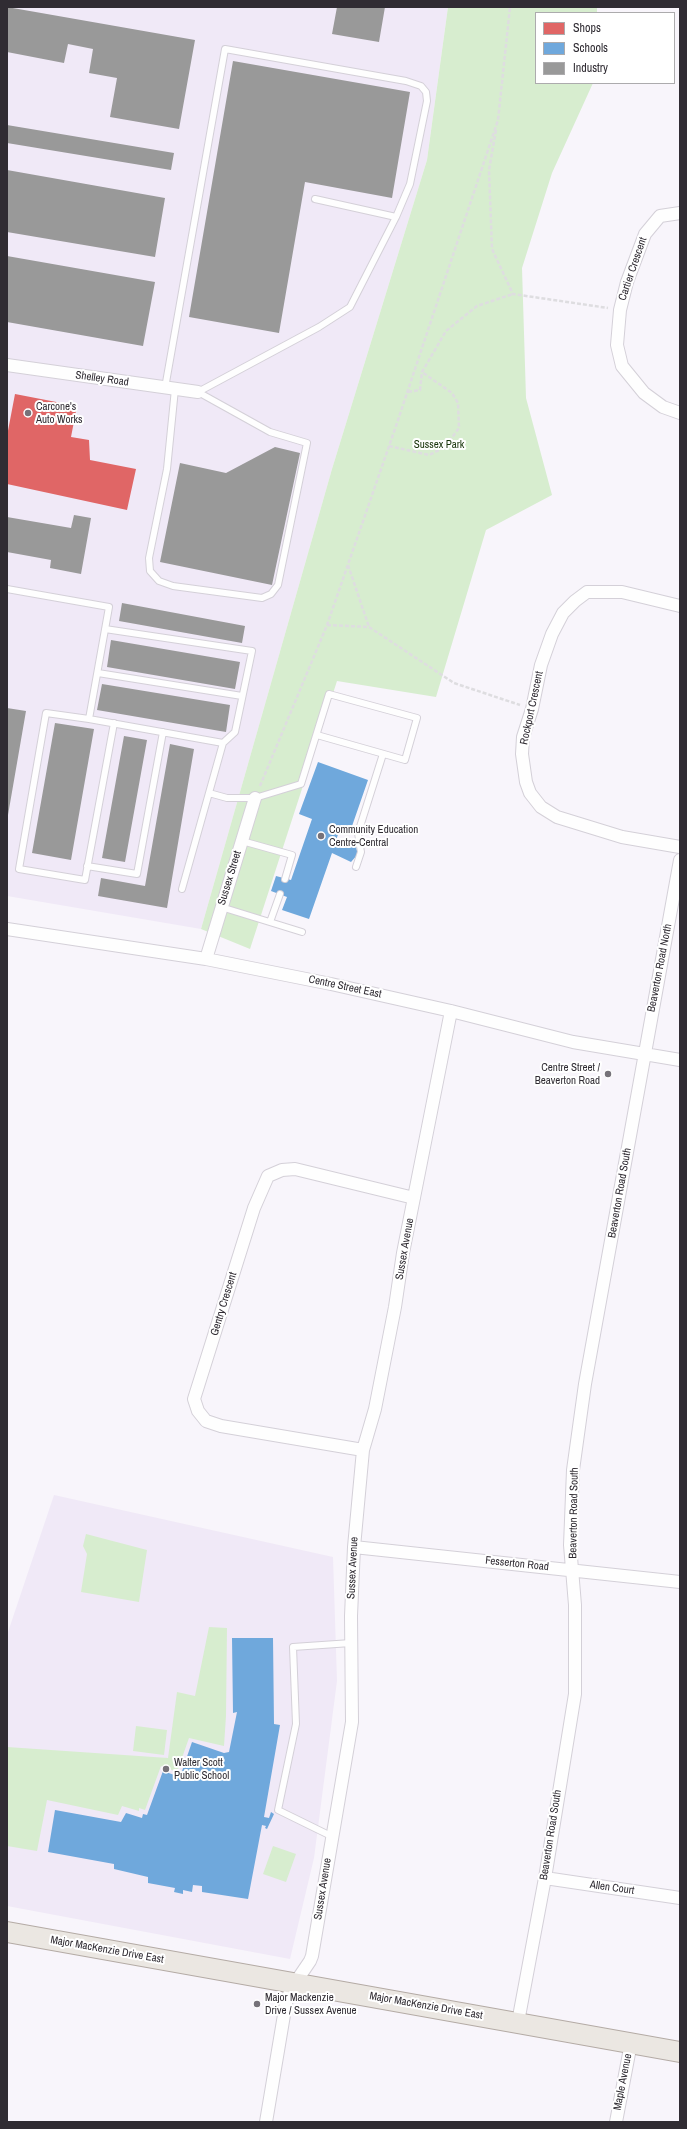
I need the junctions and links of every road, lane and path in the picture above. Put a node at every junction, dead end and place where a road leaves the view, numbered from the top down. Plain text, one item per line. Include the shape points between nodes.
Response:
1 (510, 7) edge
2 (498, 120) junction
3 (315, 199) dead end
4 (680, 213) edge
5 (396, 217) junction
6 (513, 294) junction
7 (620, 310) junction
8 (7, 365) edge
9 (422, 372) junction
10 (170, 388) junction
11 (198, 392) junction
12 (408, 392) junction
13 (680, 413) edge
14 (389, 446) junction
15 (348, 564) junction
16 (7, 589) edge
17 (680, 606) edge
18 (327, 625) junction
19 (369, 627) junction
20 (105, 629) junction
21 (98, 673) junction
22 (242, 696) junction
23 (532, 710) junction
24 (89, 719) junction
25 (114, 723) junction
26 (163, 732) junction
27 (317, 735) junction
28 (223, 743) junction
29 (383, 754) junction
30 (209, 793) junction
31 (255, 798) junction
32 (242, 841) junction
33 (680, 847) edge
34 (680, 860) edge
35 (87, 866) junction
36 (356, 868) dead end
37 (285, 879) dead end
38 (182, 889) dead end
39 (280, 894) dead end
40 (221, 907) junction
41 (270, 922) junction
42 (7, 929) edge
43 (302, 932) dead end
44 (206, 959) junction
45 (451, 1011) junction
46 (644, 1053) junction
47 (680, 1060) edge
48 (414, 1198) junction
49 (364, 1450) junction
50 (354, 1547) junction
51 (573, 1570) junction
52 (680, 1582) edge
53 (351, 1643) junction
54 (331, 1836) junction
55 (545, 1878) junction
56 (680, 1898) edge
57 (7, 1932) edge
58 (296, 1983) junction
59 (518, 2022) junction
60 (631, 2043) junction
61 (680, 2052) edge
62 (266, 2122) edge
63 (616, 2122) edge

1 - 2 path
2 - 6 path via 489,170 492,249
2 - 12 path
3 - 5 lane
4 - 7 street, Cartier Crescent via 660,216 645,234 627,282
5 - 10 lane via 410,184 427,101 426,92 421,86 406,81 225,49
5 - 11 lane via 350,307 319,327
6 - 7 path
6 - 9 path via 477,306 446,331
7 - 13 street, Cartier Crescent via 617,345 622,366 644,394
8 - 10 street, Shelley Road
9 - 12 path via 420,390
9 - 14 path via 452,393 458,403 459,428 445,447 429,455
10 - 11 street, Shelley Road
10 - 11 lane via 167,469 149,558 150,572 159,581 173,586 262,598 271,594 278,586 307,443 270,432
12 - 14 path
14 - 15 path
15 - 18 path
15 - 19 path
16 - 20 lane via 109,607
17 - 23 street, Rockport Crescent via 622,592 588,592 575,601 563,613 552,634 541,664
18 - 19 path
18 - 31 path
19 - 23 path via 454,682
20 - 21 lane
20 - 22 lane via 252,651
21 - 22 lane
21 - 24 lane
22 - 28 lane via 235,732
23 - 33 street, Rockport Crescent via 523,737 523,768 530,793 541,807 556,818 622,837
24 - 25 lane
24 - 35 lane via 46,712 19,869 85,880
25 - 26 lane
25 - 35 lane
26 - 28 lane
26 - 35 lane via 138,874
27 - 29 lane
27 - 29 lane via 329,694 417,718 405,760
27 - 31 lane via 301,784
28 - 30 lane
29 - 36 lane via 358,833 361,852
30 - 31 lane via 227,798
30 - 38 lane
31 - 32 street, Sussex Street
32 - 37 lane via 292,855
32 - 40 street, Sussex Street
34 - 46 street, Beaverton Road North
39 - 41 lane
40 - 41 lane
40 - 44 street, Sussex Street
41 - 43 lane
42 - 44 street, Centre Street East
44 - 45 street, Centre Street East
45 - 46 street, Centre Street East via 573,1042
45 - 48 street, Sussex Avenue
46 - 47 street, Centre Street East
46 - 51 street, Beaverton Road South via 604,1284 595,1321 573,1470 570,1545
48 - 49 street, Sussex Avenue via 378,1394
48 - 49 street, Gentry Crescent via 295,1169 282,1170 268,1176 254,1208 194,1399 198,1411 206,1421 221,1426
49 - 50 street, Sussex Avenue
50 - 51 street, Fesserton Road
50 - 53 street, Sussex Avenue
51 - 52 street, Fesserton Road
51 - 55 street, Beaverton Road South via 575,1694
53 - 54 street, Sussex Avenue via 352,1722
53 - 54 lane via 293,1647 296,1724 278,1810
54 - 58 street, Sussex Avenue via 310,1961
55 - 56 street, Allen Court
55 - 59 street, Beaverton Road South
57 - 58 main road, Major MacKenzie Drive East
58 - 59 main road, Major MacKenzie Drive East
58 - 62 street, Sussex Avenue via 286,2003
59 - 60 main road, Major MacKenzie Drive East
60 - 61 main road, Major MacKenzie Drive East
60 - 63 street, Maple Avenue

